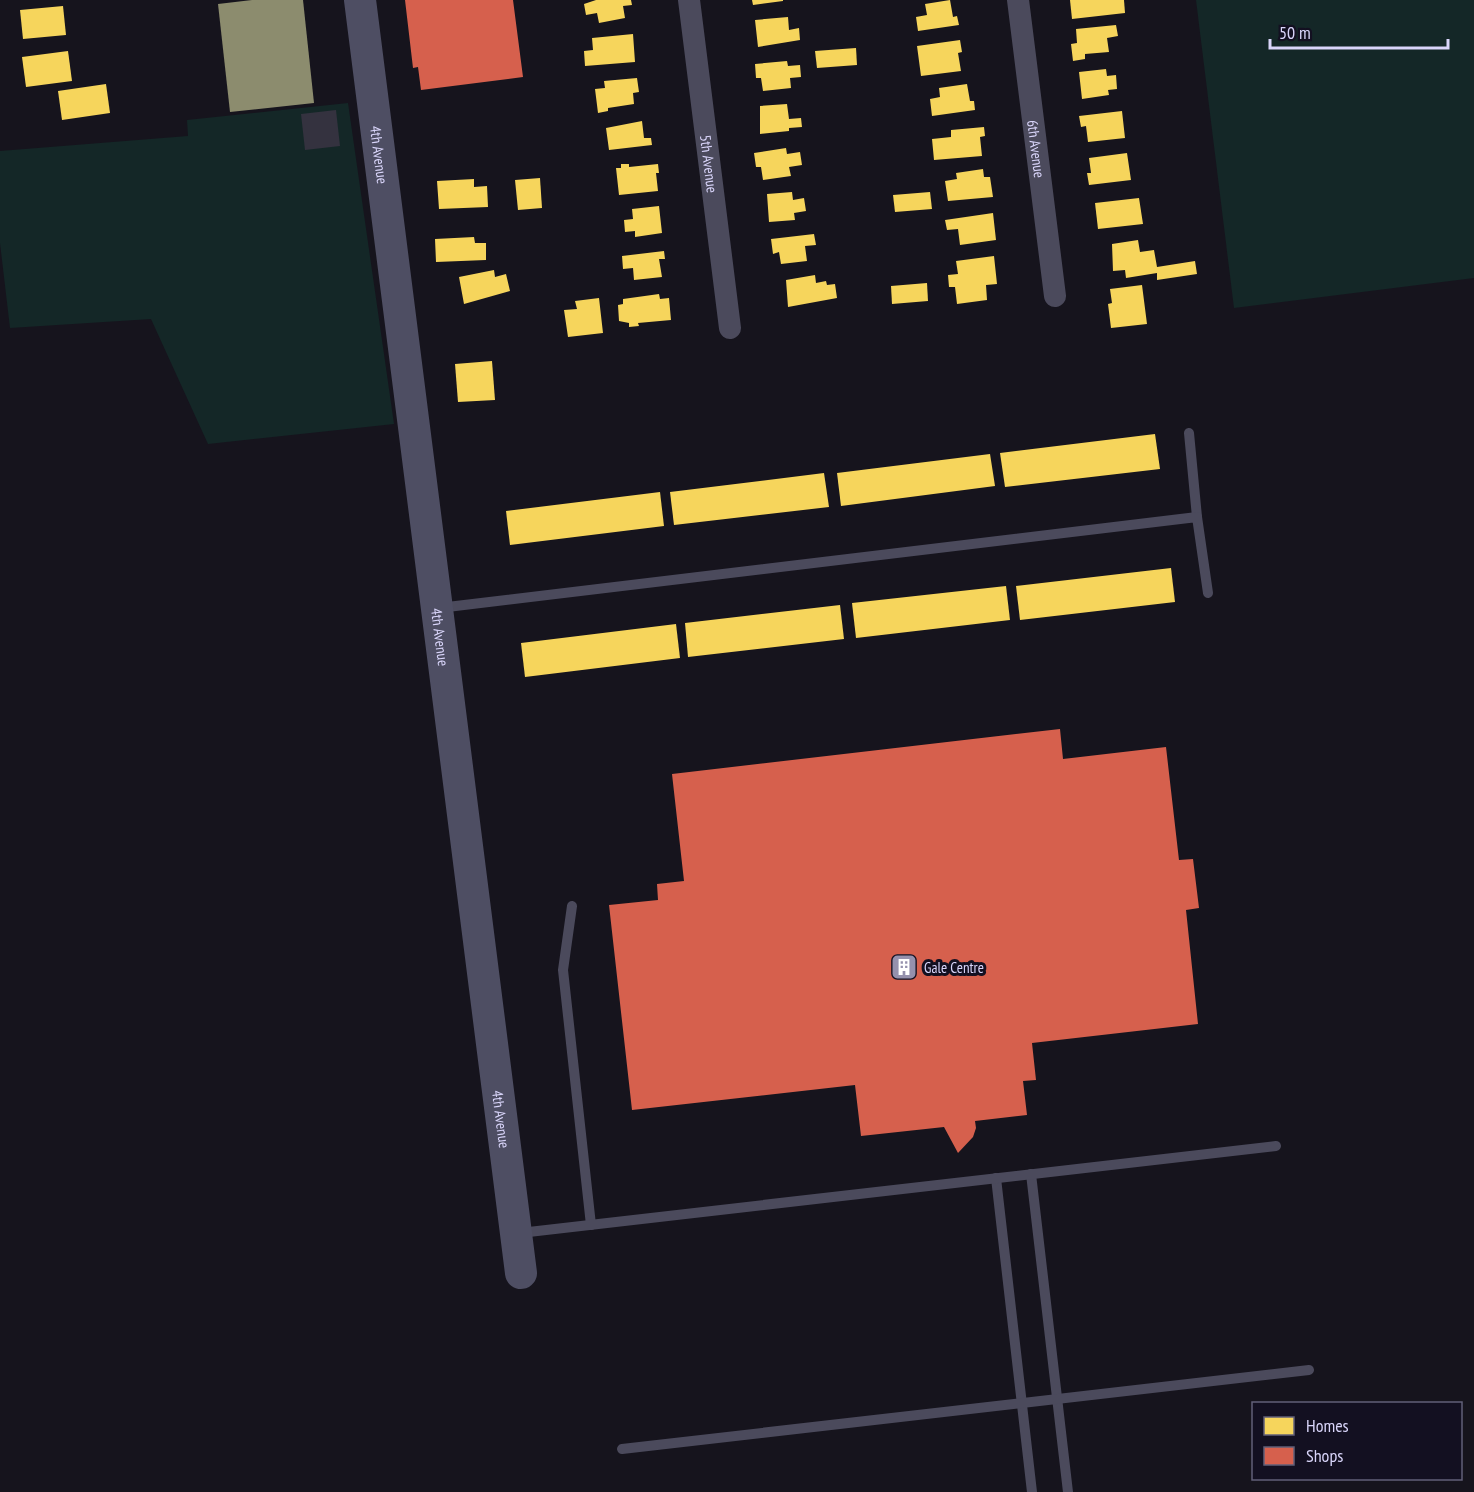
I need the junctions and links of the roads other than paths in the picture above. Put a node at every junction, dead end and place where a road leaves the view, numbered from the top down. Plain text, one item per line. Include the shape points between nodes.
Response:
1 (360, 0) edge
2 (689, 0) edge
3 (1018, 0) edge
4 (1055, 296) dead end
5 (730, 328) dead end
6 (1189, 433) dead end
7 (1197, 517) junction
8 (1208, 593) dead end
9 (438, 608) junction
10 (572, 906) dead end
11 (1276, 1146) dead end
12 (1031, 1174) junction
13 (996, 1178) junction
14 (591, 1225) junction
15 (516, 1234) junction
16 (521, 1273) dead end
17 (1309, 1370) dead end
18 (1058, 1399) junction
19 (1022, 1403) junction
20 (622, 1449) dead end
21 (1032, 1492) edge
22 (1068, 1492) edge

1 - 9 street, 4th Avenue
2 - 5 street, 5th Avenue
3 - 4 street, 6th Avenue
6 - 7 lane
7 - 8 lane
7 - 9 lane
9 - 15 street, 4th Avenue
10 - 14 lane via 562,970
11 - 12 lane
12 - 13 lane
12 - 18 lane
13 - 14 lane
13 - 19 lane
14 - 15 lane
15 - 16 street, 4th Avenue
17 - 18 lane
18 - 19 lane
18 - 22 lane
19 - 20 lane
19 - 21 lane

